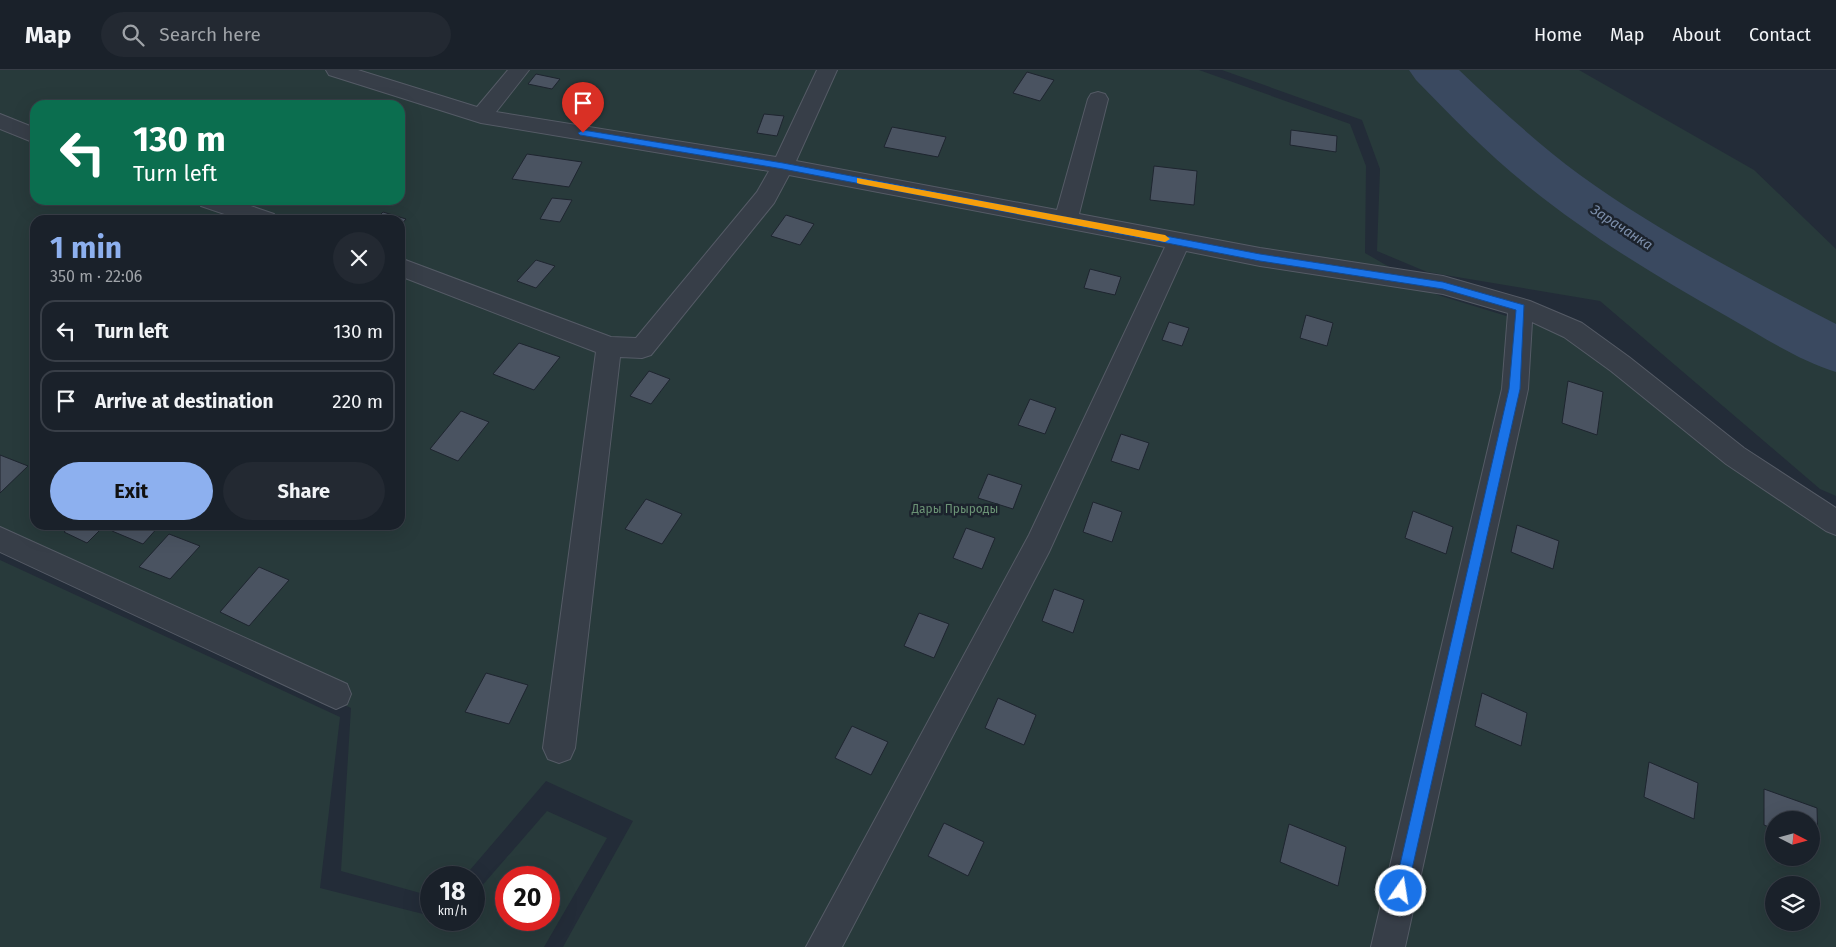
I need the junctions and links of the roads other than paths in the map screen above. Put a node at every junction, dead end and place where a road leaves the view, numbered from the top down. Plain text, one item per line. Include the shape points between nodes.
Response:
1 (336, 70) edge
2 (519, 70) edge
3 (827, 70) edge
4 (1098, 99) dead end
5 (480, 116) junction
6 (0, 121) edge
7 (30, 134) edge
8 (783, 166) junction
9 (223, 205) edge
10 (252, 215) edge
11 (1066, 220) junction
12 (1178, 241) junction
13 (405, 269) edge
14 (1521, 307) junction
15 (609, 347) junction
16 (1836, 524) edge
17 (0, 539) edge
18 (336, 694) dead end
19 (559, 748) dead end
20 (823, 947) edge
21 (1388, 947) edge

1 - 5 lane
2 - 5 lane
3 - 8 lane
4 - 11 lane
5 - 8 lane
6 - 7 lane
8 - 11 lane
8 - 15 lane via 766,197 642,348
9 - 10 lane
11 - 12 lane
12 - 14 lane via 1443,286
12 - 20 lane via 1039,543
13 - 15 lane
14 - 16 lane via 1572,330 1735,456
14 - 21 lane via 1515,389
15 - 19 lane
17 - 18 lane

